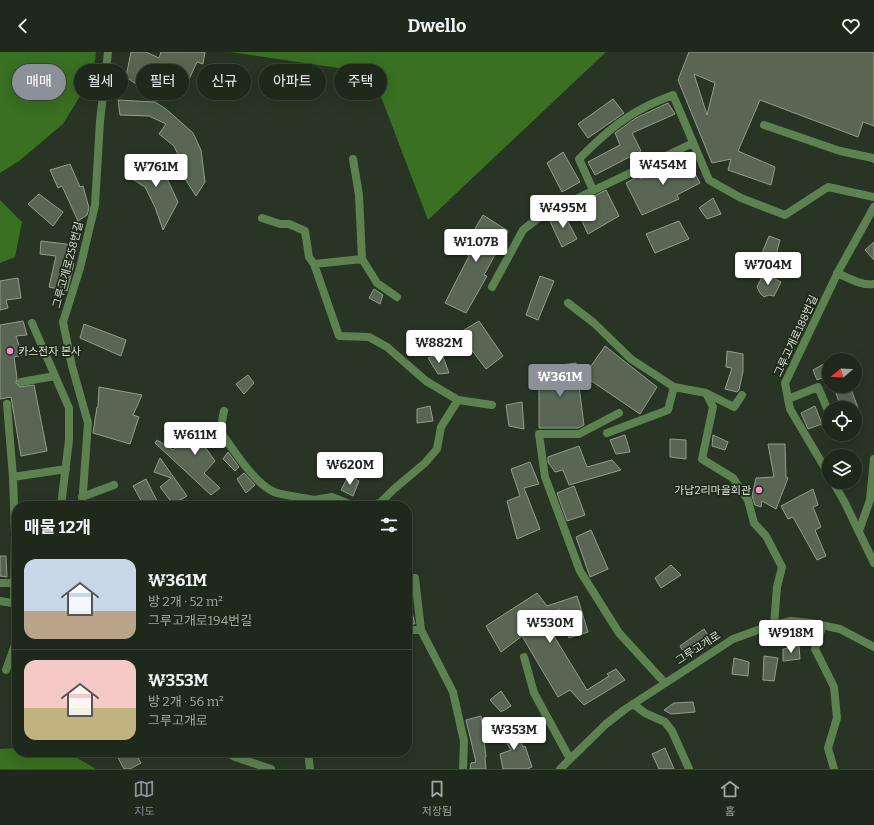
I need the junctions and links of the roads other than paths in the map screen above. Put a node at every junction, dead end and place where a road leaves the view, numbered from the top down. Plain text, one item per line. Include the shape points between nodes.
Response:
1 (108, 52) edge
2 (764, 125) dead end
3 (693, 143) junction
4 (353, 159) dead end
5 (874, 159) edge
6 (593, 190) junction
7 (874, 197) edge
8 (874, 207) edge
9 (262, 218) dead end
10 (362, 259) junction
11 (314, 264) junction
12 (838, 273) junction
13 (874, 284) edge
14 (492, 287) dead end
15 (397, 297) dead end
16 (568, 303) dead end
17 (32, 323) dead end
18 (55, 376) junction
19 (21, 382) dead end
20 (674, 387) junction
21 (706, 393) junction
22 (742, 395) dead end
23 (788, 399) junction
24 (458, 400) junction
25 (824, 401) edge
26 (7, 404) dead end
27 (492, 405) dead end
28 (224, 411) dead end
29 (619, 413) dead end
30 (607, 433) dead end
31 (874, 459) edge
32 (822, 463) edge
33 (66, 469) junction
34 (13, 477) junction
35 (114, 485) dead end
36 (837, 489) edge
37 (82, 497) junction
38 (14, 501) edge
39 (62, 501) edge
40 (82, 501) edge
41 (308, 501) edge
42 (321, 501) edge
43 (342, 501) edge
44 (382, 501) edge
45 (859, 531) junction
46 (874, 563) edge
47 (415, 578) dead end
48 (0, 583) edge
49 (12, 583) edge
50 (0, 601) edge
51 (12, 603) edge
52 (774, 625) junction
53 (822, 627) junction
54 (412, 630) edge
55 (421, 630) junction
56 (874, 647) edge
57 (12, 653) edge
58 (524, 657) dead end
59 (6, 670) dead end
60 (665, 683) junction
61 (633, 704) junction
62 (235, 757) edge
63 (309, 757) edge
64 (570, 759) junction
65 (255, 767) edge
66 (271, 769) edge
67 (310, 769) edge
68 (463, 769) edge
69 (560, 769) edge
70 (689, 769) edge
71 (834, 769) edge

1 - 37 street, 그루고개로258번길 via 100,121 95,205 80,268 63,322 88,423
2 - 5 street via 840,151
3 - 6 street
3 - 6 street via 672,95 655,101 609,130 580,159
3 - 7 street via 709,180 742,198 784,215 828,187
4 - 10 street
6 - 14 street via 542,215 523,230
8 - 12 street, 그루고개로188번길
9 - 11 street via 289,224 305,231 308,257
10 - 11 street
10 - 15 street via 377,283
11 - 24 street via 339,336 369,337 387,347 426,381
12 - 13 street via 858,282
12 - 23 street, 그루고개로188번길 via 785,383
16 - 20 street via 631,359
17 - 18 street
18 - 19 street
18 - 33 street via 69,408
20 - 21 street
20 - 30 street via 668,410
21 - 22 street via 734,407
21 - 52 street via 713,407 702,459 733,478 748,500 754,523 766,536 782,567 777,586
23 - 25 street via 818,387
23 - 32 street, 그루고개로188번길 via 790,409
24 - 27 street
24 - 44 street via 441,427 438,449 425,464
26 - 34 street
28 - 41 street via 220,431 258,480 274,492
29 - 60 street via 580,434 539,434 546,477 580,571 619,633
31 - 45 street via 870,500
33 - 34 street
33 - 39 street
34 - 38 street
35 - 37 street
36 - 45 street
37 - 40 street, 그루고개로258번길
42 - 43 street via 332,497
45 - 46 street
47 - 55 street
48 - 49 street
50 - 51 street
52 - 53 street, 그루고개로 via 791,621
52 - 60 street, 그루고개로 via 733,639
53 - 56 street, 그루고개로 via 840,629
53 - 71 street via 815,649 834,687 837,718 828,748
54 - 55 street
55 - 68 street via 453,692 464,741
57 - 59 street
58 - 64 street via 534,693
60 - 61 street, 그루고개로
61 - 64 street, 그루고개로 via 606,724
61 - 70 street via 665,722 672,731
62 - 65 street
63 - 67 street
64 - 69 street, 그루고개로
65 - 66 street

